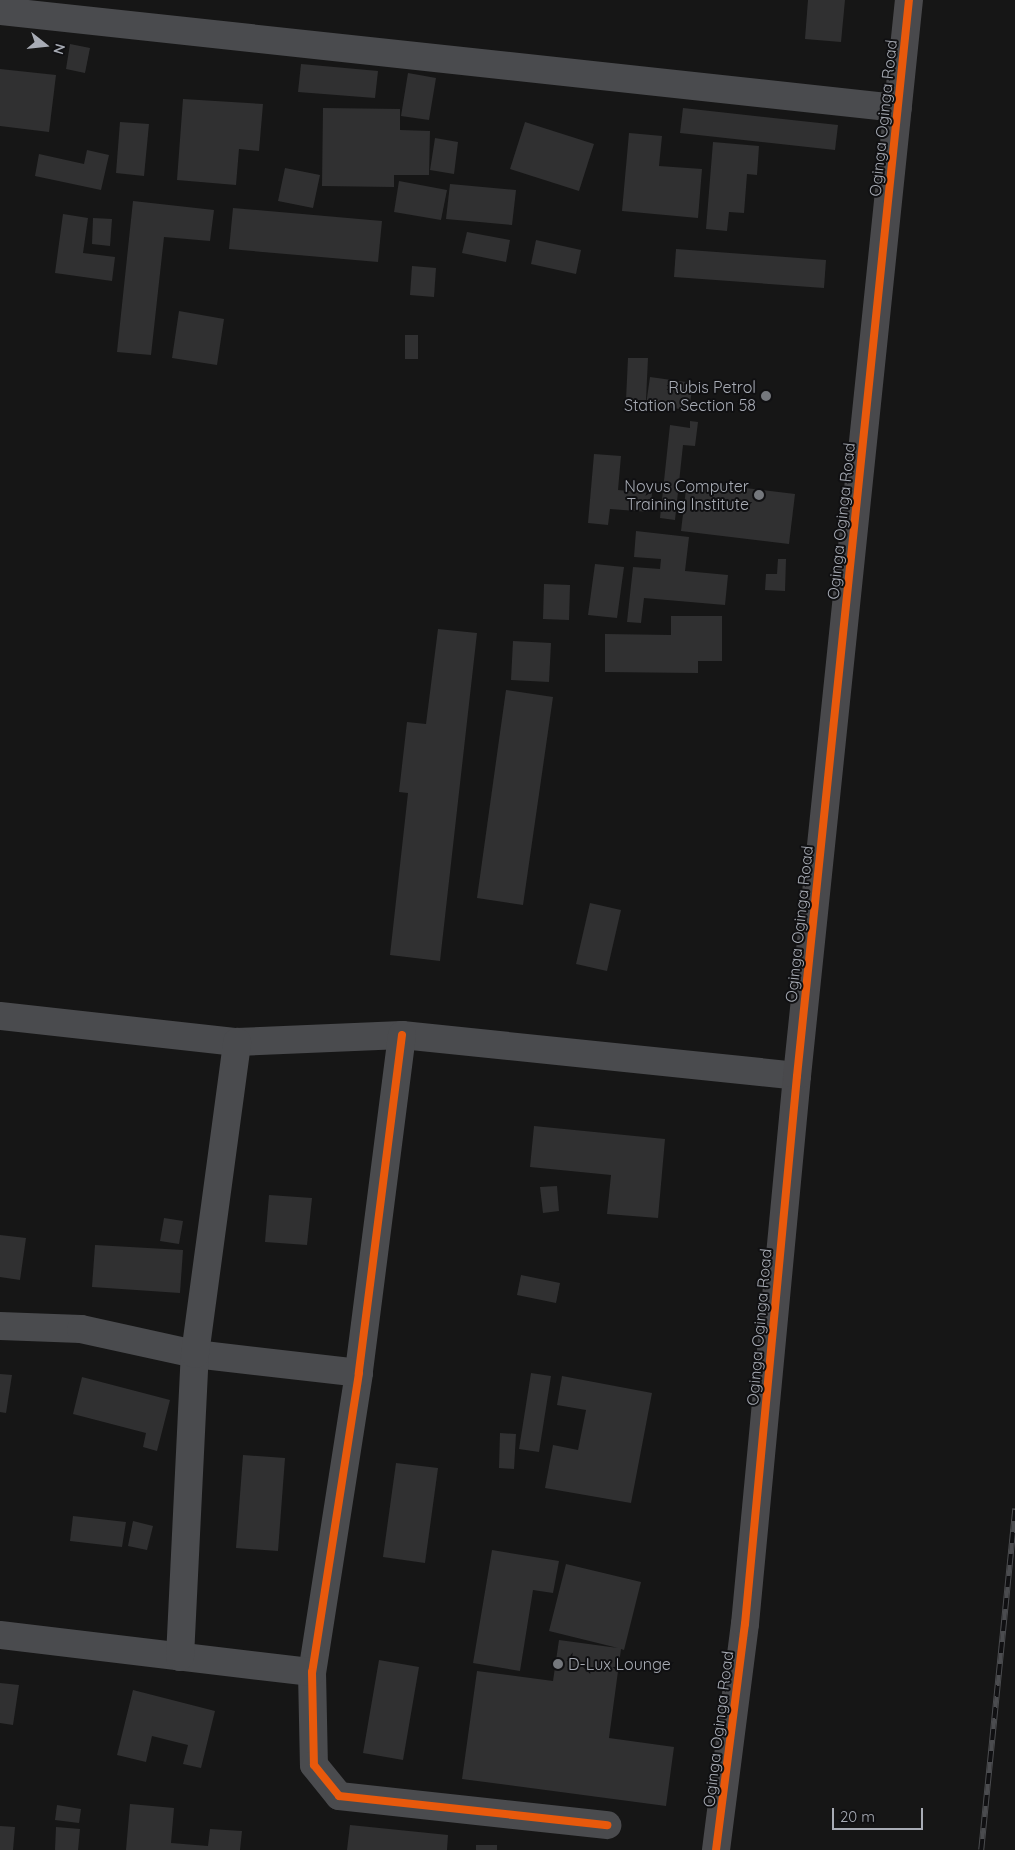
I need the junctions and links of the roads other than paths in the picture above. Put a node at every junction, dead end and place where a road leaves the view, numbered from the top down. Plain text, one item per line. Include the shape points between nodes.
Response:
1 (909, 0) edge
2 (0, 12) edge
3 (898, 108) junction
4 (0, 1016) edge
5 (402, 1035) junction
6 (237, 1042) junction
7 (796, 1076) junction
8 (0, 1326) edge
9 (195, 1354) junction
10 (360, 1373) junction
11 (0, 1635) edge
12 (180, 1656) junction
13 (312, 1672) junction
14 (607, 1826) dead end
15 (716, 1850) edge

1 - 3 street, Oginga Oginga Road
2 - 3 street
3 - 7 street, Oginga Oginga Road
4 - 6 street
5 - 6 street
5 - 7 street
5 - 10 street
6 - 9 street
7 - 15 street, Oginga Oginga Road via 745,1624
8 - 9 street via 81,1329
9 - 10 street
9 - 12 street
10 - 13 street
11 - 12 street
12 - 13 street
13 - 14 street via 314,1765 339,1796

